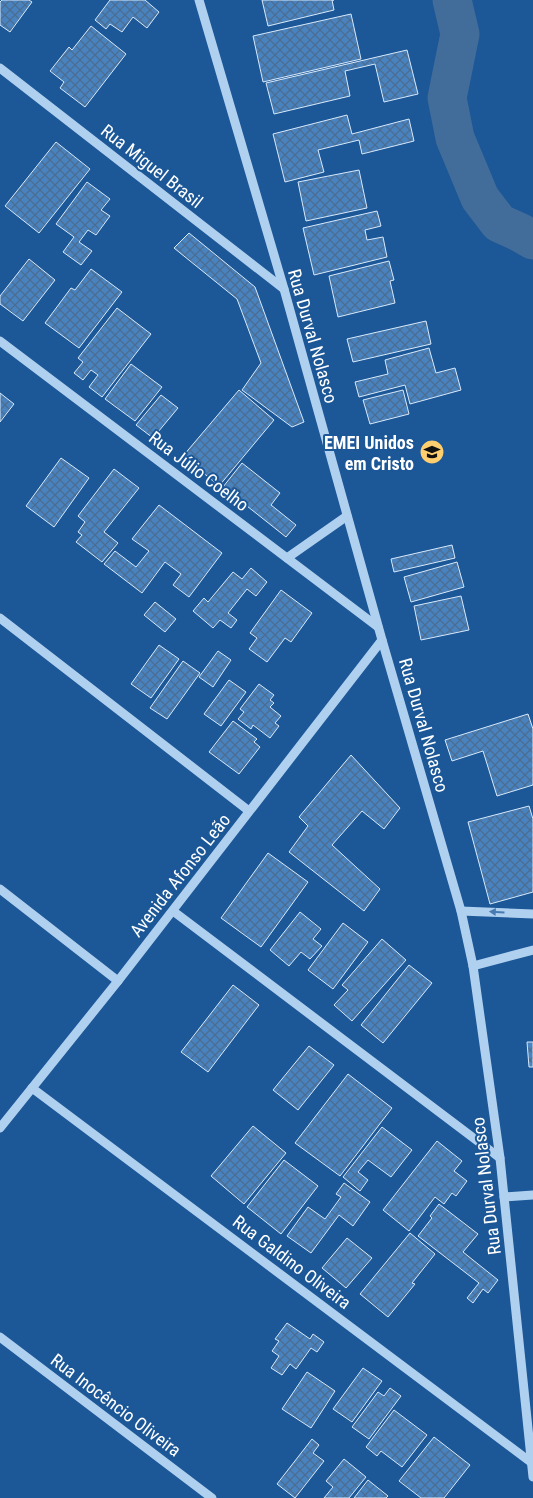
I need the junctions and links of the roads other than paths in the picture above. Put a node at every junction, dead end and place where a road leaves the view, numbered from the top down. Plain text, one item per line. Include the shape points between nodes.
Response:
1 (199, 0) edge
2 (0, 68) edge
3 (284, 290) junction
4 (0, 341) edge
5 (347, 516) junction
6 (287, 558) junction
7 (0, 618) edge
8 (378, 627) junction
9 (382, 640) junction
10 (249, 811) junction
11 (0, 889) edge
12 (461, 910) junction
13 (173, 911) junction
14 (533, 914) edge
15 (533, 950) edge
16 (473, 966) junction
17 (118, 981) junction
18 (32, 1088) junction
19 (0, 1128) edge
20 (500, 1158) junction
21 (533, 1195) edge
22 (504, 1198) junction
23 (0, 1337) edge
24 (532, 1462) edge
25 (533, 1477) edge
26 (212, 1498) edge

1 - 3 street, Rua Durval Nolasco
2 - 3 street, Rua Miguel Brasil
3 - 5 street, Rua Durval Nolasco
4 - 6 street, Rua Júlio Coelho
5 - 6 street
5 - 8 street, Rua Durval Nolasco
6 - 8 street, Rua Júlio Coelho
7 - 10 street
8 - 9 street, Rua Durval Nolasco
9 - 10 street, Avenida Afonso Leão
9 - 12 street, Rua Durval Nolasco
10 - 13 street, Avenida Afonso Leão
11 - 17 street
14 -> 12 street
12 - 16 street, Rua Durval Nolasco
13 - 17 street, Avenida Afonso Leão
13 - 20 street
15 - 16 street
16 - 20 street, Rua Durval Nolasco
17 - 18 street, Avenida Afonso Leão
18 - 19 street, Avenida Afonso Leão
18 - 24 street, Rua Galdino Oliveira
20 - 22 street, Rua Durval Nolasco
21 - 22 street
22 - 24 street, Rua Durval Nolasco
23 - 26 street, Rua Inocêncio Oliveira
24 - 25 street, Rua Durval Nolasco

